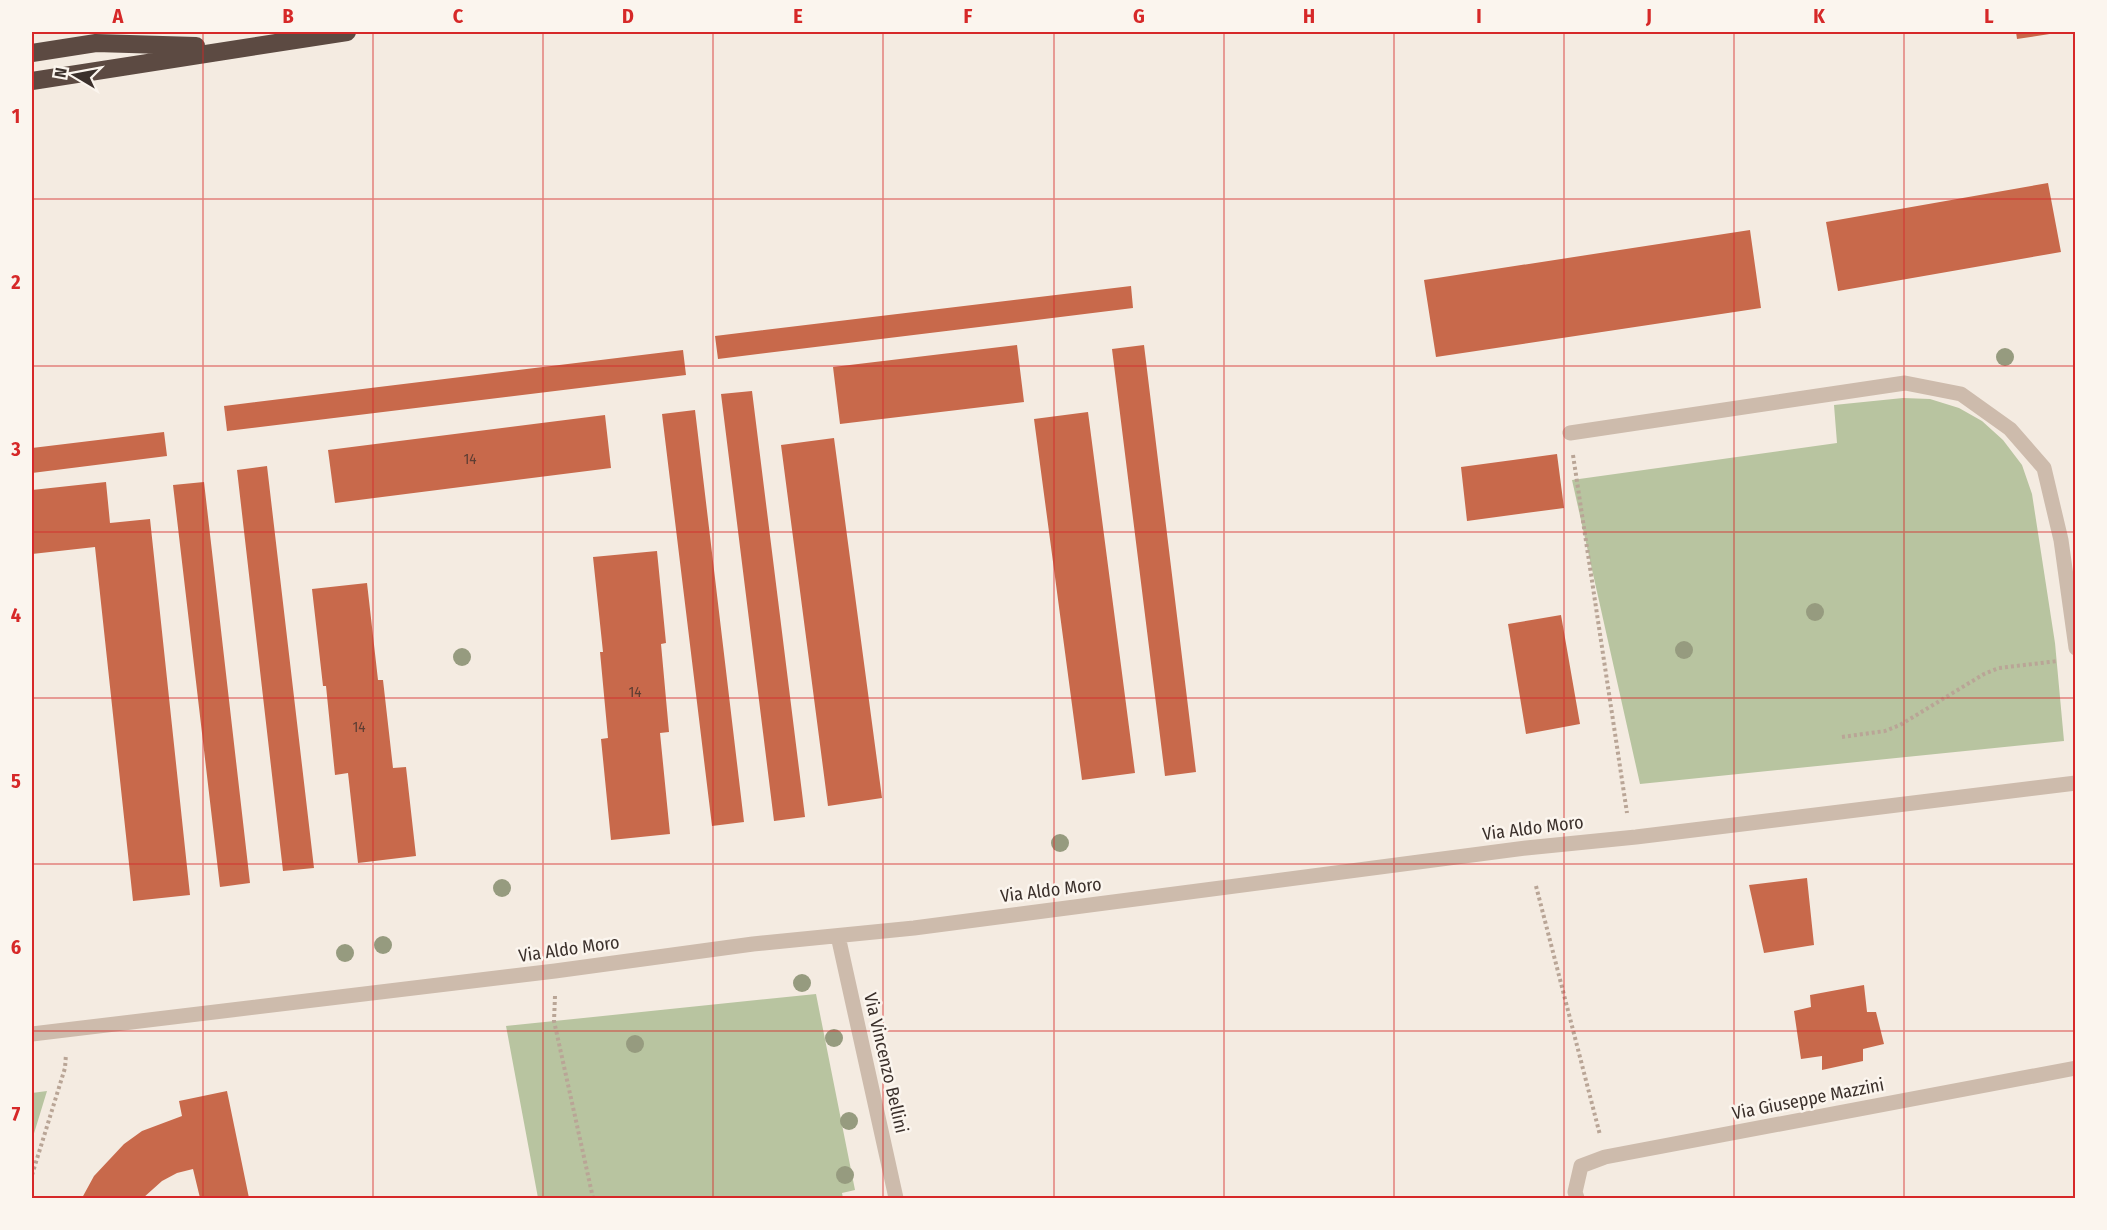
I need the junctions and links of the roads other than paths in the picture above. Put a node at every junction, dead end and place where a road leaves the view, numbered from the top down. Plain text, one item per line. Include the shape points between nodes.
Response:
1 (347, 32) edge
2 (239, 47) junction
3 (32, 53) edge
4 (32, 81) edge
5 (1570, 433) road end
6 (2071, 654) edge
7 (2076, 783) edge
8 (838, 936) junction
9 (32, 1034) edge
10 (2076, 1068) edge
11 (896, 1198) edge
12 (1577, 1198) edge

1 - 2 highway
2 - 3 highway via 96,43
2 - 4 highway
5 - 6 street via 1905,383 1960,394 2010,429 2044,468 2061,540
7 - 8 street, Via Aldo Moro
8 - 9 street, Via Aldo Moro
8 - 11 street, Via Vincenzo Bellini
10 - 12 street, Via Giuseppe Mazzini via 1605,1157 1581,1166

